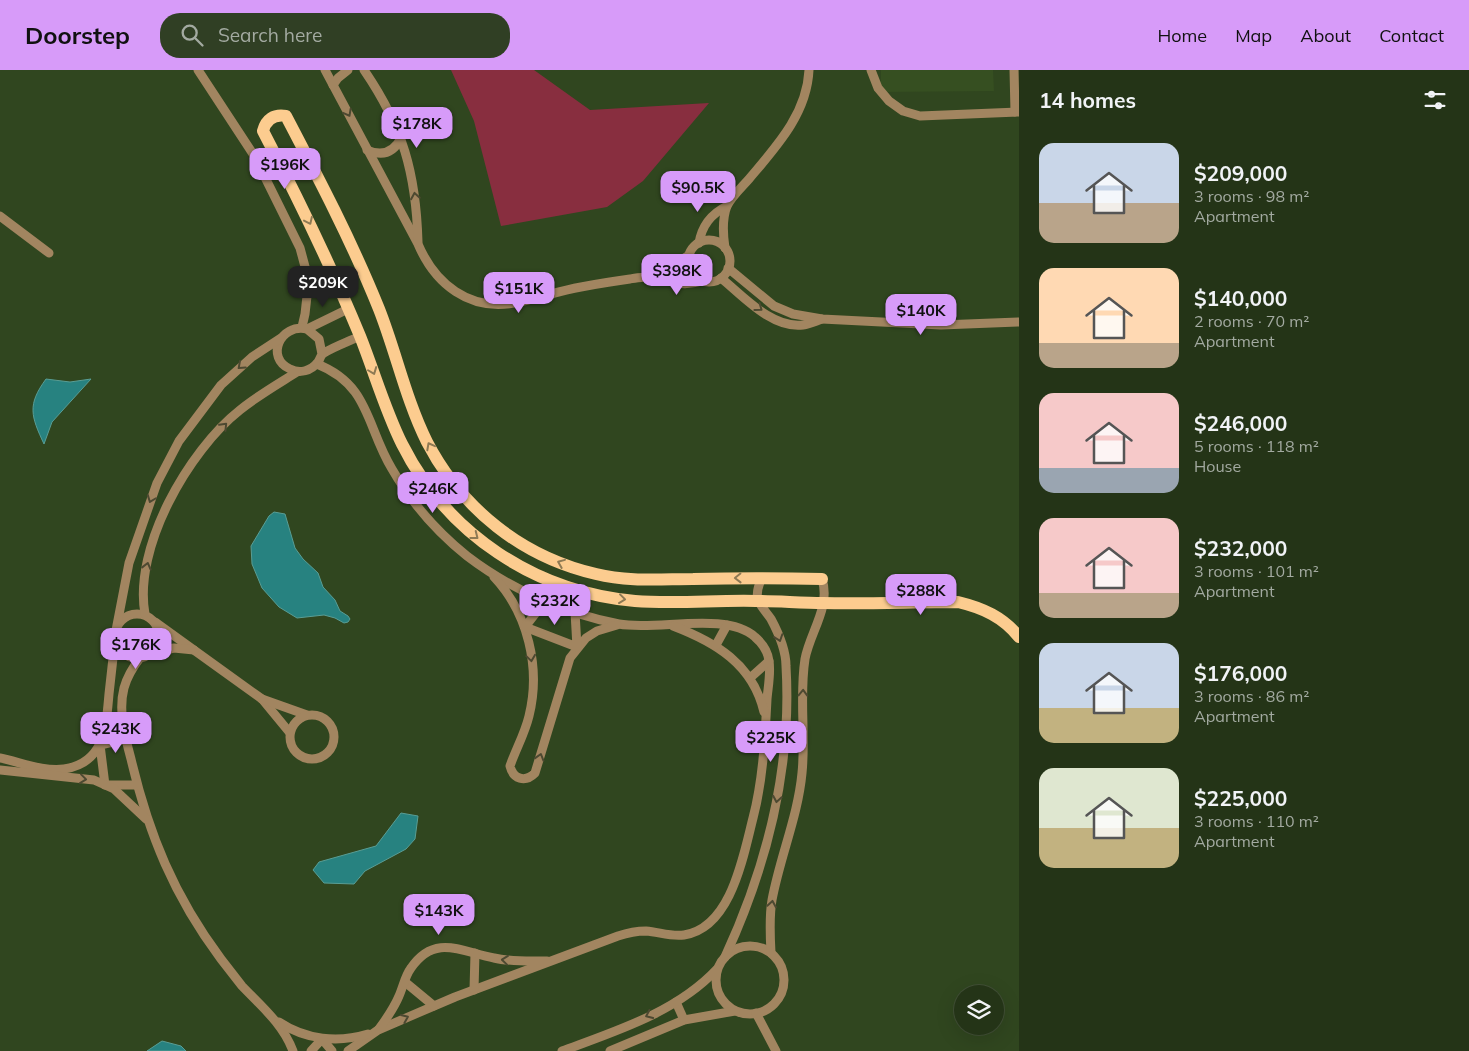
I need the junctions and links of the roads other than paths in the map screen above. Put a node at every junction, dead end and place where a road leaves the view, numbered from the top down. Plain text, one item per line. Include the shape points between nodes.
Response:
1 (198, 70) edge
2 (325, 70) edge
3 (348, 70) edge
4 (364, 70) edge
5 (809, 70) edge
6 (871, 70) edge
7 (1014, 70) edge
8 (1017, 81) edge
9 (333, 85) junction
10 (1017, 112) edge
11 (401, 138) junction
12 (368, 150) junction
13 (727, 206) junction
14 (0, 216) edge
15 (699, 243) junction
16 (418, 244) junction
17 (725, 248) junction
18 (49, 253) dead end
19 (689, 254) junction
20 (728, 268) junction
21 (656, 275) junction
22 (721, 278) junction
23 (702, 281) junction
24 (348, 309) junction
25 (783, 311) junction
26 (822, 319) junction
27 (778, 321) junction
28 (1019, 322) edge
29 (305, 328) junction
30 (360, 336) junction
31 (281, 338) junction
32 (322, 354) junction
33 (317, 364) junction
34 (297, 372) junction
35 (486, 570) junction
36 (762, 578) junction
37 (822, 579) joint
38 (545, 600) junction
39 (758, 601) junction
40 (824, 603) junction
41 (575, 612) junction
42 (144, 614) junction
43 (155, 622) junction
44 (621, 624) junction
45 (117, 625) junction
46 (727, 625) junction
47 (672, 626) junction
48 (525, 627) junction
49 (1019, 638) edge
50 (115, 640) junction
51 (716, 645) junction
52 (577, 647) junction
53 (197, 651) junction
54 (152, 653) junction
55 (140, 658) junction
56 (769, 660) junction
57 (750, 678) junction
58 (262, 699) junction
59 (308, 715) junction
60 (766, 719) junction
61 (290, 733) junction
62 (126, 739) junction
63 (100, 745) junction
64 (0, 758) edge
65 (20, 766) junction
66 (0, 770) edge
67 (105, 785) junction
68 (137, 785) junction
69 (146, 820) junction
70 (475, 953) junction
71 (771, 953) junction
72 (724, 957) junction
73 (554, 961) junction
74 (717, 969) junction
75 (405, 982) junction
76 (474, 990) junction
77 (676, 1002) junction
78 (434, 1006) junction
79 (735, 1011) junction
80 (756, 1013) junction
81 (275, 1020) junction
82 (684, 1020) junction
83 (378, 1030) junction
84 (322, 1039) junction
85 (293, 1051) edge
86 (311, 1051) edge
87 (332, 1051) edge
88 (348, 1051) edge
89 (562, 1051) edge
90 (610, 1051) edge
91 (776, 1051) edge

1 - 29 street via 255,157 300,248 308,287
2 - 9 street
3 - 9 street
4 - 11 street
5 - 13 street via 806,94 798,113 779,144
6 - 10 street via 878,88 888,101 903,111 920,116
7 - 8 street
8 - 10 street
9 -> 12 street
11 - 12 street via 391,151 383,154
16 -> 11 street via 417,208
12 - 16 street
13 - 15 street via 711,216
13 - 17 street
14 - 18 street
15 - 17 street via 716,242
15 - 19 street
16 - 21 street via 435,275 448,287 470,299 496,304
17 - 20 street
19 - 21 street
19 - 23 street via 690,271
20 - 22 street
20 - 25 street
21 - 23 street via 678,284
22 - 23 street
22 -> 27 street
24 - 29 street
24 - 30 main road
36 -> 24 main road via 629,579 598,575 537,553 484,517 442,468 427,440 379,309 336,211 286,116 273,117 263,131 308,218
25 - 26 street
25 - 27 street
26 - 27 street via 804,325
26 - 28 street via 940,325
29 - 31 street via 292,329
29 - 32 street via 319,339
30 - 32 street
30 -> 39 main road via 401,442 420,475 468,531 498,554 564,587 600,596 637,601
31 - 34 street via 278,348 280,359 287,368
31 -> 45 street via 252,357 221,385 178,441 157,483 128,563
32 - 33 street
33 - 34 street
33 - 35 street via 339,375 357,393 384,456 418,507 450,541
42 -> 34 street via 142,589 151,548 180,484 207,444 239,410
35 - 38 street
35 - 48 street via 510,597
36 - 37 main road
36 - 39 street
37 - 40 street via 826,592
38 - 41 street
38 - 48 street
39 - 40 main road
39 -> 72 street via 772,620 786,659 786,731 775,813 744,915
40 - 49 main road via 958,602 978,606 995,615
71 -> 40 street via 772,900 802,773 805,658
41 - 44 street
41 - 52 street
42 - 43 street
42 - 45 street via 131,614
43 - 53 street
43 - 54 street via 159,641
44 - 47 street
44 - 52 street via 597,631
45 - 50 street
46 - 47 street via 686,623
46 - 51 street
46 - 56 street via 746,630 754,636
47 - 51 street
48 - 52 street
48 -> 52 street via 534,676 529,716 510,766 512,774 519,778 528,778 535,773 566,670
50 - 55 street via 121,652
50 - 63 street via 106,726
51 - 57 street
53 - 54 street via 174,648
53 - 58 street
54 - 55 street
55 - 62 street via 128,677 122,698
56 - 57 street
56 - 60 street
57 - 60 street
58 - 59 street
58 - 61 street
59 - 61 street via 299,719
59 - 61 street via 321,717 332,727 334,740 328,753 315,760 301,757 292,747
60 - 73 street via 763,766 754,814 742,860 718,917 695,933 682,936 632,932
62 - 63 street
62 - 68 street
63 - 65 street via 85,762 63,769
63 - 67 street
64 - 65 street
65 - 66 street
65 -> 67 street
67 - 68 street
67 - 69 street via 121,795
68 - 69 street
69 - 81 street via 171,878 202,933 241,984
73 -> 70 street via 511,960
70 - 75 street via 451,947 427,952 409,970
70 - 76 street
71 - 72 street via 762,948 742,946
71 - 80 street via 781,966 782,991 769,1008
72 - 74 street
73 - 76 street
74 - 77 street via 705,982
74 - 79 street via 716,983 720,996
75 - 78 street
75 - 83 street via 390,1014
76 - 78 street
77 - 82 street
77 -> 89 street via 616,1031
83 -> 78 street
79 - 80 street
79 - 82 street
80 - 91 street
81 - 84 street via 297,1032
81 - 85 street via 284,1030
82 - 90 street
83 - 84 street via 352,1038
83 - 88 street
84 - 86 street
84 - 87 street

